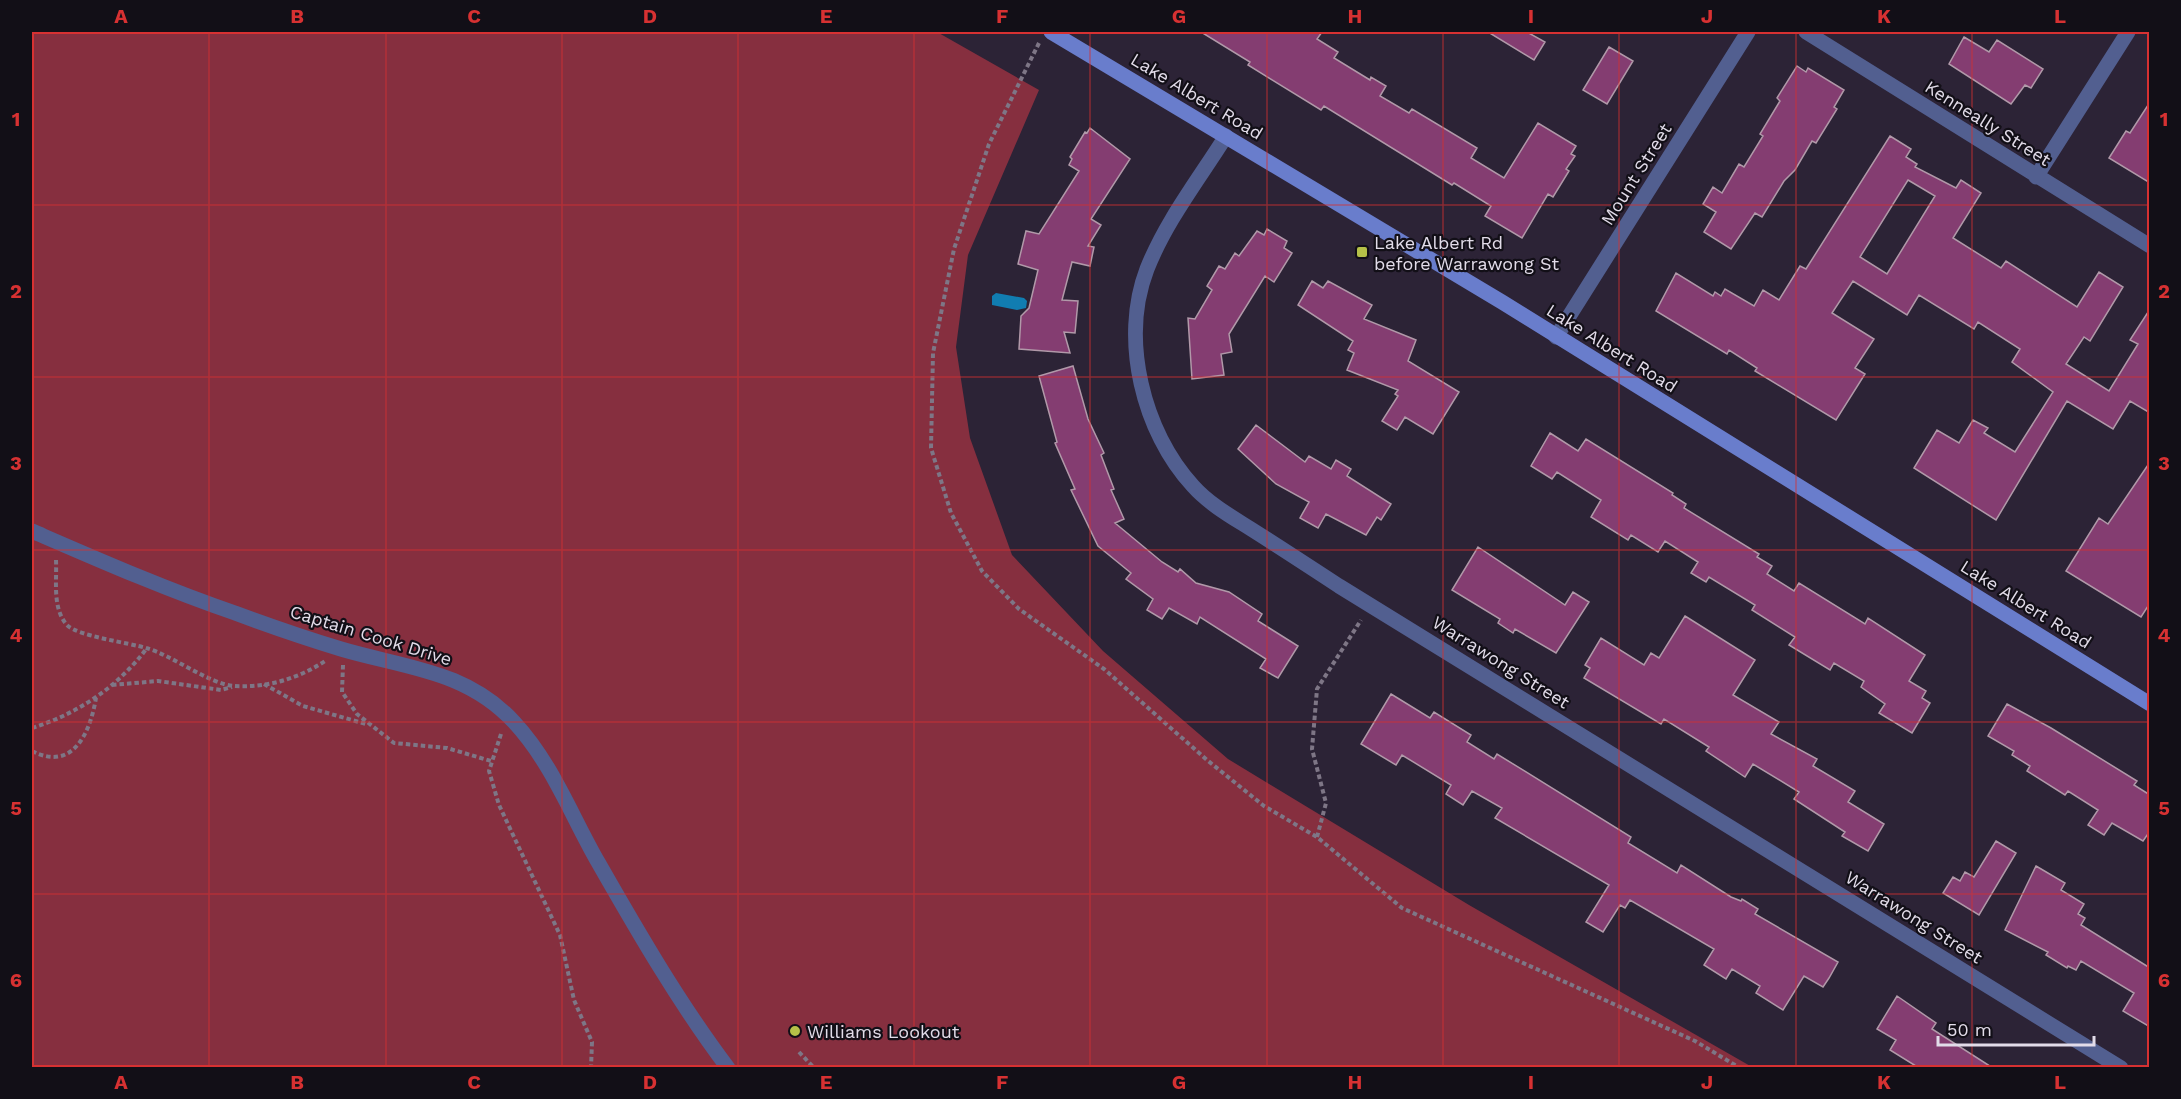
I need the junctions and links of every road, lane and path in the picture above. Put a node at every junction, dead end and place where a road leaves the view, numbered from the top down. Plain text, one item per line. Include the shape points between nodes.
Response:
1 (1051, 32) edge
2 (1748, 32) edge
3 (1806, 32) edge
4 (2128, 32) edge
5 (1039, 42) dead end
6 (1226, 136) junction
7 (2036, 177) junction
8 (2150, 246) edge
9 (1556, 337) junction
10 (32, 531) edge
11 (55, 541) junction
12 (1371, 604) junction
13 (147, 648) junction
14 (343, 650) junction
15 (264, 684) junction
16 (111, 685) junction
17 (237, 686) junction
18 (97, 696) junction
19 (2150, 704) edge
20 (508, 717) junction
21 (368, 724) junction
22 (32, 728) edge
23 (32, 751) edge
24 (491, 761) junction
25 (1317, 837) junction
26 (799, 1052) dead end
27 (591, 1068) edge
28 (728, 1068) edge
29 (814, 1068) edge
30 (1740, 1068) edge
31 (2121, 1068) edge

1 - 6 main road, Lake Albert Road
2 - 9 street, Mount Street
3 - 7 street, Kenneally Street
4 - 7 street
5 - 25 path via 989,144 954,249 933,353 931,448 951,513 982,571 1019,609 1104,669 1153,715 1264,806
6 - 9 main road, Lake Albert Road
6 - 12 street, Warrawong Street via 1164,233 1146,270 1138,304 1141,384 1152,419 1170,455 1193,487 1226,513
7 - 8 street, Kenneally Street
9 - 19 main road, Lake Albert Road
10 - 11 street, Captain Cook Drive
11 - 13 path via 57,613 69,628
11 - 14 street, Captain Cook Drive via 170,590
12 - 25 path via 1317,689 1312,749 1326,803
12 - 31 street, Warrawong Street
13 - 16 path
13 - 17 path
14 - 15 path via 309,672
14 - 20 street, Captain Cook Drive via 425,669 459,682
14 - 21 path via 342,692
15 - 17 path
15 - 21 path via 303,706
16 - 17 path via 158,681 221,690
16 - 18 path
18 - 22 path via 60,720
18 - 23 path via 92,723 67,755 55,759
20 - 24 path
20 - 28 street, Captain Cook Drive via 538,752 597,862 689,1013
21 - 24 path via 394,743 447,748
24 - 27 path via 489,771 499,805 560,935 574,1000 591,1042
25 - 30 path via 1402,908 1695,1041
26 - 29 path

